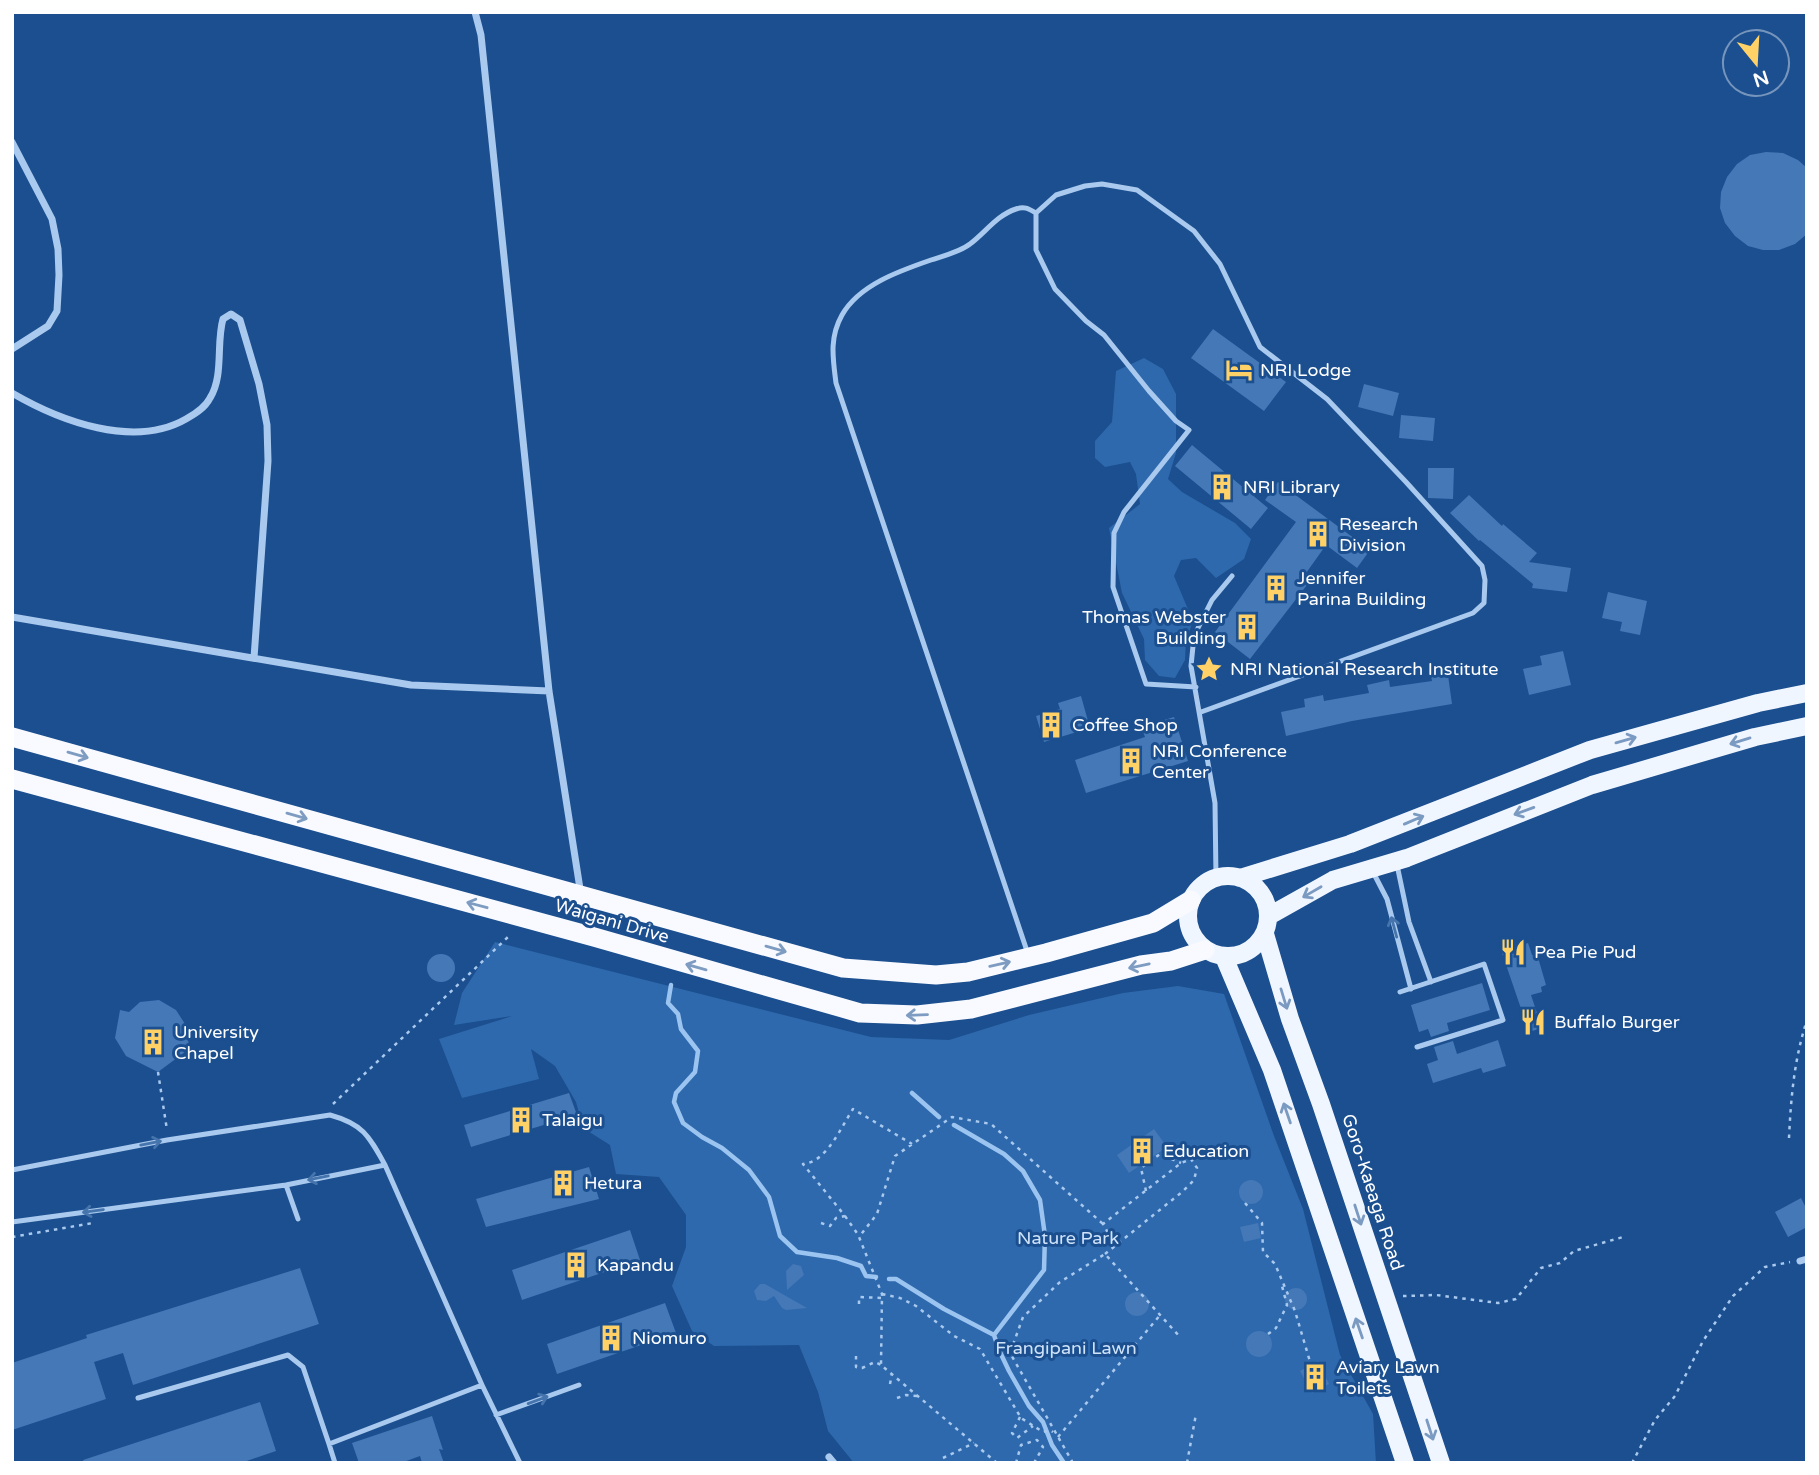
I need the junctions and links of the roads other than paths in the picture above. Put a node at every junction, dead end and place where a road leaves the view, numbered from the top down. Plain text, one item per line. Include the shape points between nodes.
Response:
1 (475, 12) edge
2 (12, 142) edge
3 (1036, 214) junction
4 (12, 349) edge
5 (12, 393) edge
6 (1232, 576) dead end
7 (12, 617) edge
8 (254, 658) junction
9 (1196, 687) junction
10 (549, 691) junction
11 (1807, 692) edge
12 (1201, 712) junction
13 (1807, 726) edge
14 (12, 737) edge
15 (12, 779) edge
16 (1396, 862) junction
17 (1372, 869) junction
18 (1216, 878) junction
19 (1240, 878) junction
20 (581, 895) junction
21 (1191, 900) junction
22 (1267, 925) junction
23 (594, 937) junction
24 (1205, 950) junction
25 (1029, 957) junction
26 (1224, 957) junction
27 (1430, 982) junction
28 (1411, 989) junction
29 (1400, 992) dead end
30 (1417, 1047) dead end
31 (385, 1165) junction
32 (12, 1170) edge
33 (286, 1185) junction
34 (298, 1219) dead end
35 (12, 1222) edge
36 (482, 1385) junction
37 (579, 1385) dead end
38 (138, 1398) dead end
39 (496, 1415) junction
40 (329, 1444) junction
41 (335, 1463) edge
42 (520, 1463) edge
43 (1405, 1463) edge
44 (1441, 1463) edge

1 - 10 street
2 - 4 street via 52,219 59,275 57,311 48,326
3 - 9 lane via 1035,250 1055,289 1104,335 1149,391 1189,430 1124,512 1114,533 1112,556 1113,587 1146,684
3 - 12 lane via 1056,195 1102,184 1137,190 1194,231 1220,264 1260,347 1327,399 1482,566 1484,603 1473,613
3 - 25 lane via 1017,209 969,246 868,288 842,315 831,351 836,383
5 - 8 street via 35,406 105,429 136,433 164,429 194,414 212,396 223,319 231,314 240,320 259,384 268,437
6 - 9 lane via 1212,600 1194,636 1191,666
7 - 8 street
8 - 10 street via 411,685
9 - 12 lane
10 - 20 street
19 -> 11 main road via 1350,844 1590,750
12 - 18 lane via 1215,803
13 -> 16 main road via 1592,785
14 -> 20 highway, Waigani Drive
23 -> 15 highway, Waigani Drive
16 - 17 main road
16 - 27 lane via 1409,922
17 -> 22 main road via 1333,880
28 -> 17 lane via 1387,899
18 - 19 main road
18 - 21 main road
19 - 22 main road via 1261,892 1267,904
20 - 23 street
20 -> 25 highway, Waigani Drive via 843,968 936,975
21 - 24 main road via 1189,927
21 - 25 highway, Waigani Drive via 1153,923
22 - 26 main road via 1258,944 1248,952
22 -> 44 main road, Goro-Kaeaga Road via 1290,1019
24 -> 23 highway, Waigani Drive via 971,1009 916,1016 860,1013
24 - 26 main road
43 -> 26 main road via 1272,1070
27 - 28 lane
27 - 30 lane via 1484,964 1503,1020
28 - 29 lane
32 -> 31 lane via 330,1115 360,1127
31 -> 33 lane
31 - 36 lane
33 - 34 lane
33 -> 35 lane
36 - 39 lane
36 - 40 lane
39 -> 37 lane
38 - 40 lane via 288,1355 303,1367
39 - 42 lane
40 - 41 lane

